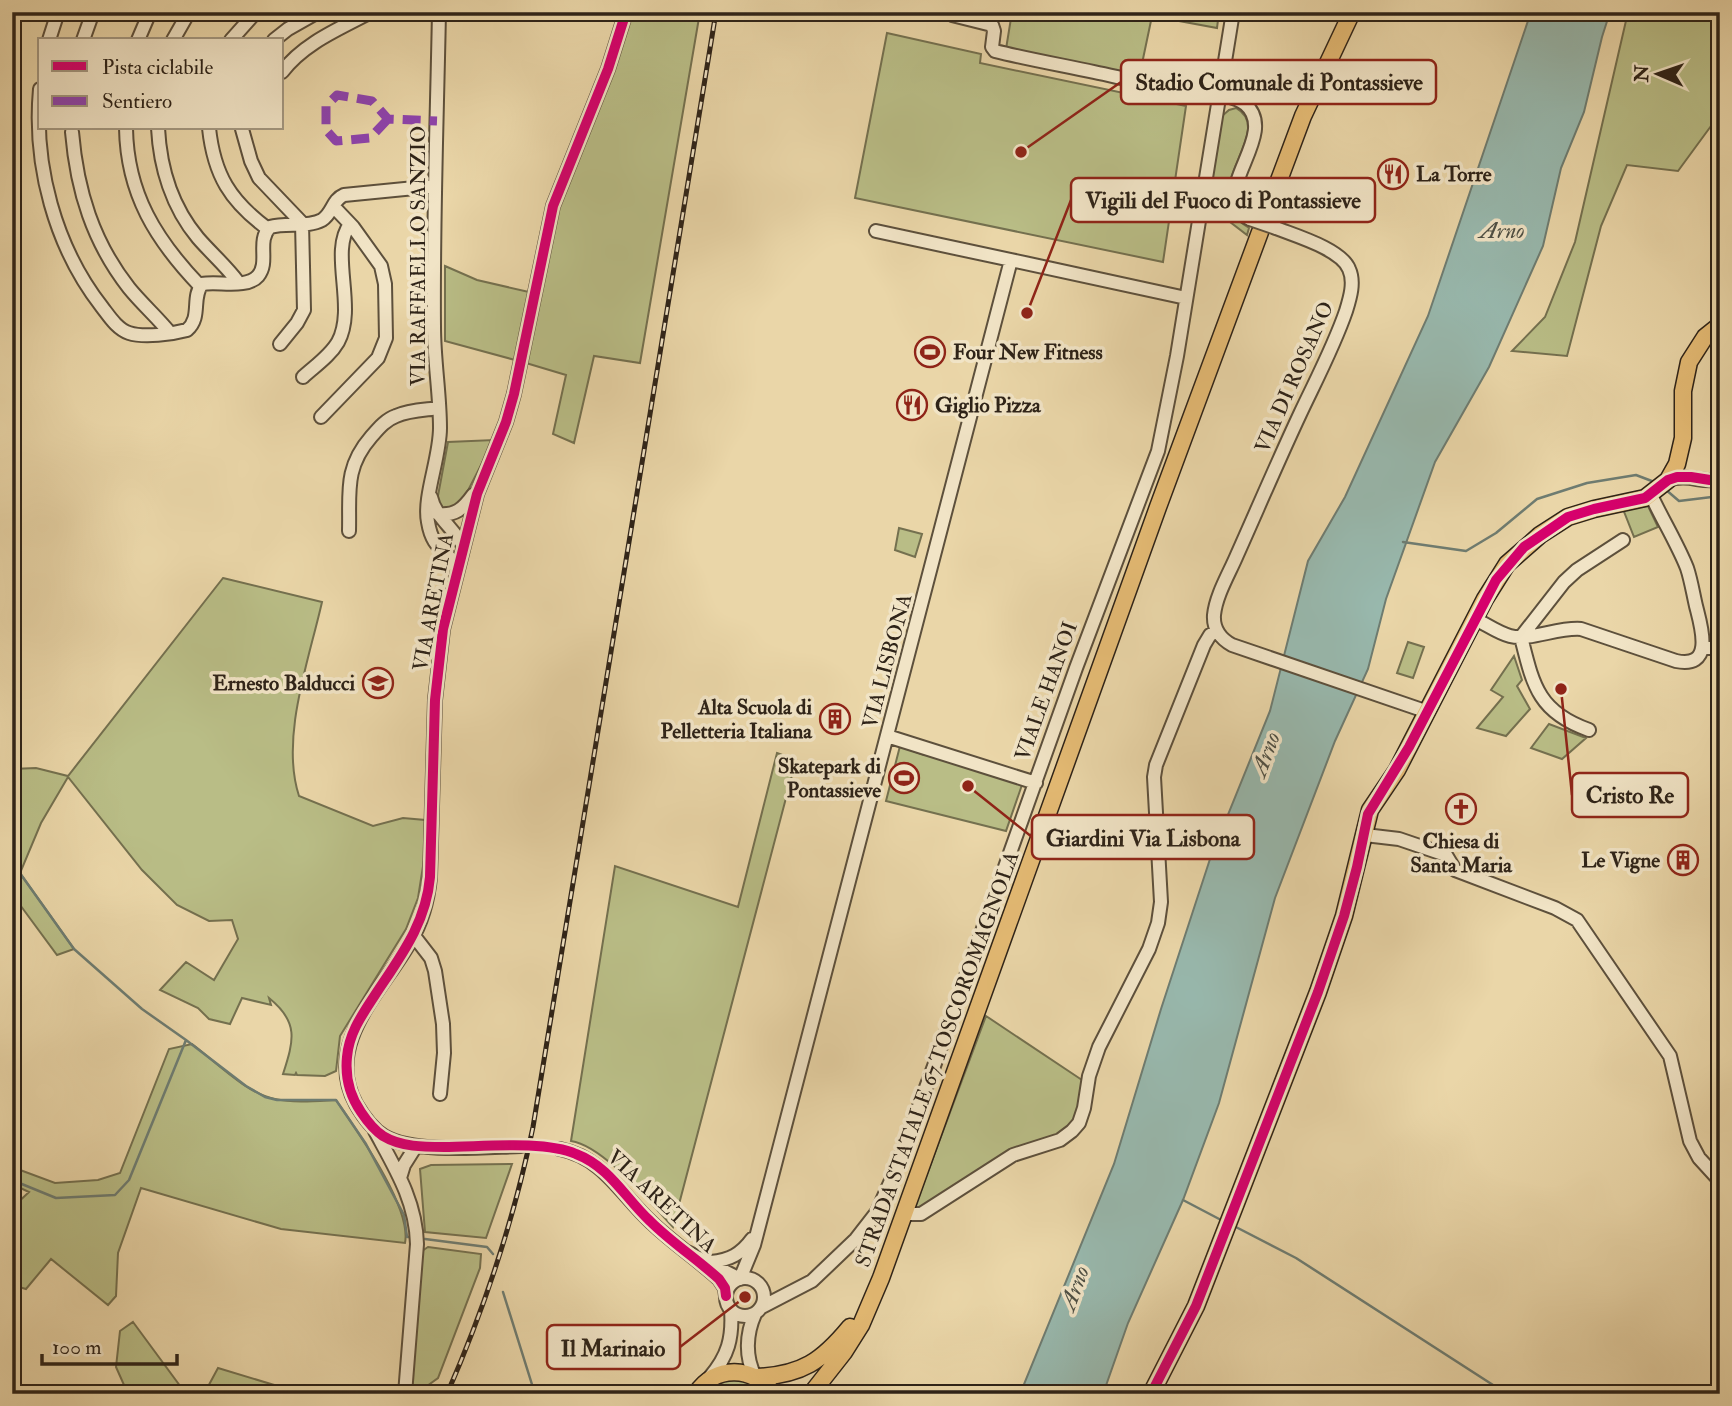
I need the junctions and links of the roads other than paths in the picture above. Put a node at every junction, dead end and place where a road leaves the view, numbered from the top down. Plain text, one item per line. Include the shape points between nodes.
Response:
1 (58, 12) edge
2 (93, 12) edge
3 (149, 12) edge
4 (189, 12) edge
5 (256, 12) edge
6 (318, 12) edge
7 (371, 12) edge
8 (439, 12) edge
9 (626, 12) edge
10 (953, 12) edge
11 (1233, 12) edge
12 (1352, 12) edge
13 (50, 38) edge
14 (84, 38) edge
15 (139, 38) edge
16 (174, 38) edge
17 (233, 38) edge
18 (277, 38) edge
19 (284, 70) edge
20 (1219, 95) junction
21 (40, 130) edge
22 (126, 130) edge
23 (158, 130) edge
24 (209, 130) edge
25 (242, 130) edge
26 (72, 132) dead end
27 (435, 186) junction
28 (333, 206) junction
29 (302, 223) junction
30 (350, 224) junction
31 (1263, 224) junction
32 (268, 229) junction
33 (876, 231) dead end
34 (1011, 260) junction
35 (238, 282) junction
36 (200, 286) junction
37 (1186, 298) junction
38 (1720, 325) edge
39 (164, 333) junction
40 (280, 344) dead end
41 (303, 377) dead end
42 (439, 408) junction
43 (321, 417) dead end
44 (1680, 453) junction
45 (1709, 479) edge
46 (479, 486) junction
47 (1660, 487) junction
48 (430, 493) junction
49 (438, 514) junction
50 (349, 531) dead end
51 (1623, 540) dead end
52 (463, 546) junction
53 (450, 556) junction
54 (457, 570) junction
55 (1475, 619) junction
56 (1217, 631) junction
57 (1521, 637) junction
58 (1702, 648) junction
59 (1720, 648) edge
60 (1428, 712) junction
61 (1589, 730) dead end
62 (887, 736) junction
63 (1036, 783) junction
64 (1365, 835) junction
65 (414, 936) junction
66 (440, 1094) dead end
67 (373, 1128) junction
68 (398, 1143) junction
69 (416, 1146) junction
70 (520, 1146) tunnel mouth
71 (560, 1149) tunnel mouth
72 (392, 1162) junction
73 (400, 1178) junction
74 (1720, 1181) edge
75 (905, 1214) junction
76 (755, 1239) junction
77 (687, 1252) junction
78 (711, 1262) junction
79 (825, 1268) junction
80 (740, 1279) junction
81 (760, 1286) junction
82 (726, 1296) junction
83 (868, 1307) junction
84 (731, 1310) junction
85 (758, 1311) junction
86 (756, 1377) junction
87 (699, 1389) edge
88 (405, 1394) edge
89 (774, 1394) edge
90 (811, 1394) edge
91 (1151, 1394) edge

1 - 13 street
2 - 14 street
3 - 15 street
4 - 16 street
5 - 17 street
6 - 18 street
7 - 19 street via 308,47
8 - 27 street, VIA RAFFAELLO SANZIO
9 - 46 street, VIA ARETINA via 553,206 514,394
10 - 20 street via 952,16 992,25 995,51
11 - 20 street
12 - 31 main road, STRADA STATALE 67 TOSCOROMAGNOLA via 1303,116
20 - 31 street via 1241,102 1255,121 1254,138 1234,197 1238,211
20 - 37 street, VIALE HANOI
21 - 39 street via 44,173 58,225 92,294 121,329 135,334
22 - 36 street via 132,175 149,221
23 - 35 street via 174,198 194,232
24 - 32 street via 215,159 230,192 243,210
25 - 29 street via 259,178
26 - 39 street via 80,191 100,243
27 - 28 street via 344,195
27 - 42 street, VIA RAFFAELLO SANZIO via 433,325
28 - 29 street via 322,219
28 - 30 street
29 - 32 street
29 - 40 street via 304,308
30 - 41 street via 343,238 342,333 331,352
30 - 43 street via 383,271 385,341 378,358
31 - 56 street, VIA DI ROSANO via 1345,261 1352,287 1324,363 1221,594 1214,615
31 - 75 main road, STRADA STATALE 67 TOSCOROMAGNOLA
32 - 35 street via 263,237 260,274
33 - 34 street
34 - 37 street
34 - 62 street, VIA LISBONA
35 - 36 street
36 - 39 street via 194,323 187,330
37 - 63 street, VIALE HANOI via 1158,451
38 - 44 main road via 1695,349 1685,374
42 - 48 street, VIA RAFFAELLO SANZIO via 439,445
42 - 50 street via 392,418 359,451 350,478
44 - 45 street via 1685,466
44 - 47 main road
45 - 47 street via 1685,477
46 - 49 street via 459,511
46 - 52 street, VIA ARETINA
47 - 55 main road via 1637,500 1582,512 1556,524 1507,564
47 - 58 street via 1688,571
48 - 49 street
48 - 53 street, VIA RAFFAELLO SANZIO via 426,510 432,539
49 - 52 street
51 - 57 street via 1564,582
52 - 53 street
52 - 54 street, VIA ARETINA
53 - 54 street
54 - 65 street, VIA ARETINA via 437,671 429,886
55 - 57 street
55 - 60 main road
56 - 60 street via 1227,642 1253,653
56 - 75 street via 1204,645 1156,765 1158,923 1099,1046 1079,1123 1060,1140 1013,1155 921,1214
57 - 58 street via 1581,629 1685,662 1695,659
57 - 61 street via 1529,671 1544,702 1561,718
58 - 59 street
60 - 64 main road via 1370,810
62 - 63 street
62 - 76 street, VIA LISBONA
63 - 79 street, VIALE HANOI via 893,1176 877,1212
64 - 74 street via 1399,839 1446,855 1455,870 1577,920 1670,1056 1690,1141
64 - 91 main road via 1318,992 1196,1306
65 - 66 street via 435,971 443,1024
65 - 67 street, VIA ARETINA via 358,1020 349,1042 350,1090
67 - 68 street, VIA ARETINA
67 - 72 street, VIA ARETINA
68 - 69 street, VIA ARETINA
68 - 72 street
69 - 70 street, VIA ARETINA
69 - 73 street
71 - 77 street, VIA ARETINA via 580,1155 606,1172 648,1220
72 - 73 street, VIA ARETINA
73 - 88 street, VIA ARETINA via 417,1234
75 - 83 main road, STRADA STATALE 67 TOSCOROMAGNOLA
76 - 78 street via 737,1255
76 - 80 street, VIA LISBONA
76 - 81 street, VIA LISBONA via 753,1267
77 - 78 street, VIA ARETINA
77 - 82 street, VIA ARETINA via 719,1279
78 - 80 street, VIA ARETINA
79 - 81 street, VIALE HANOI via 792,1285
79 - 85 street, VIALE HANOI via 802,1287
80 - 81 street, VIALE HANOI
80 - 82 street
81 - 85 street via 764,1301
82 - 84 street
83 - 86 main road, STRADA STATALE 67 TOSCOROMAGNOLA via 843,1337 805,1368
83 - 90 main road, STRADA STATALE 67 TOSCOROMAGNOLA via 844,1352
84 - 85 street via 742,1317
84 - 87 street via 730,1346 721,1365
85 - 86 street via 748,1336 750,1367
86 - 87 main road via 731,1371
86 - 89 main road

